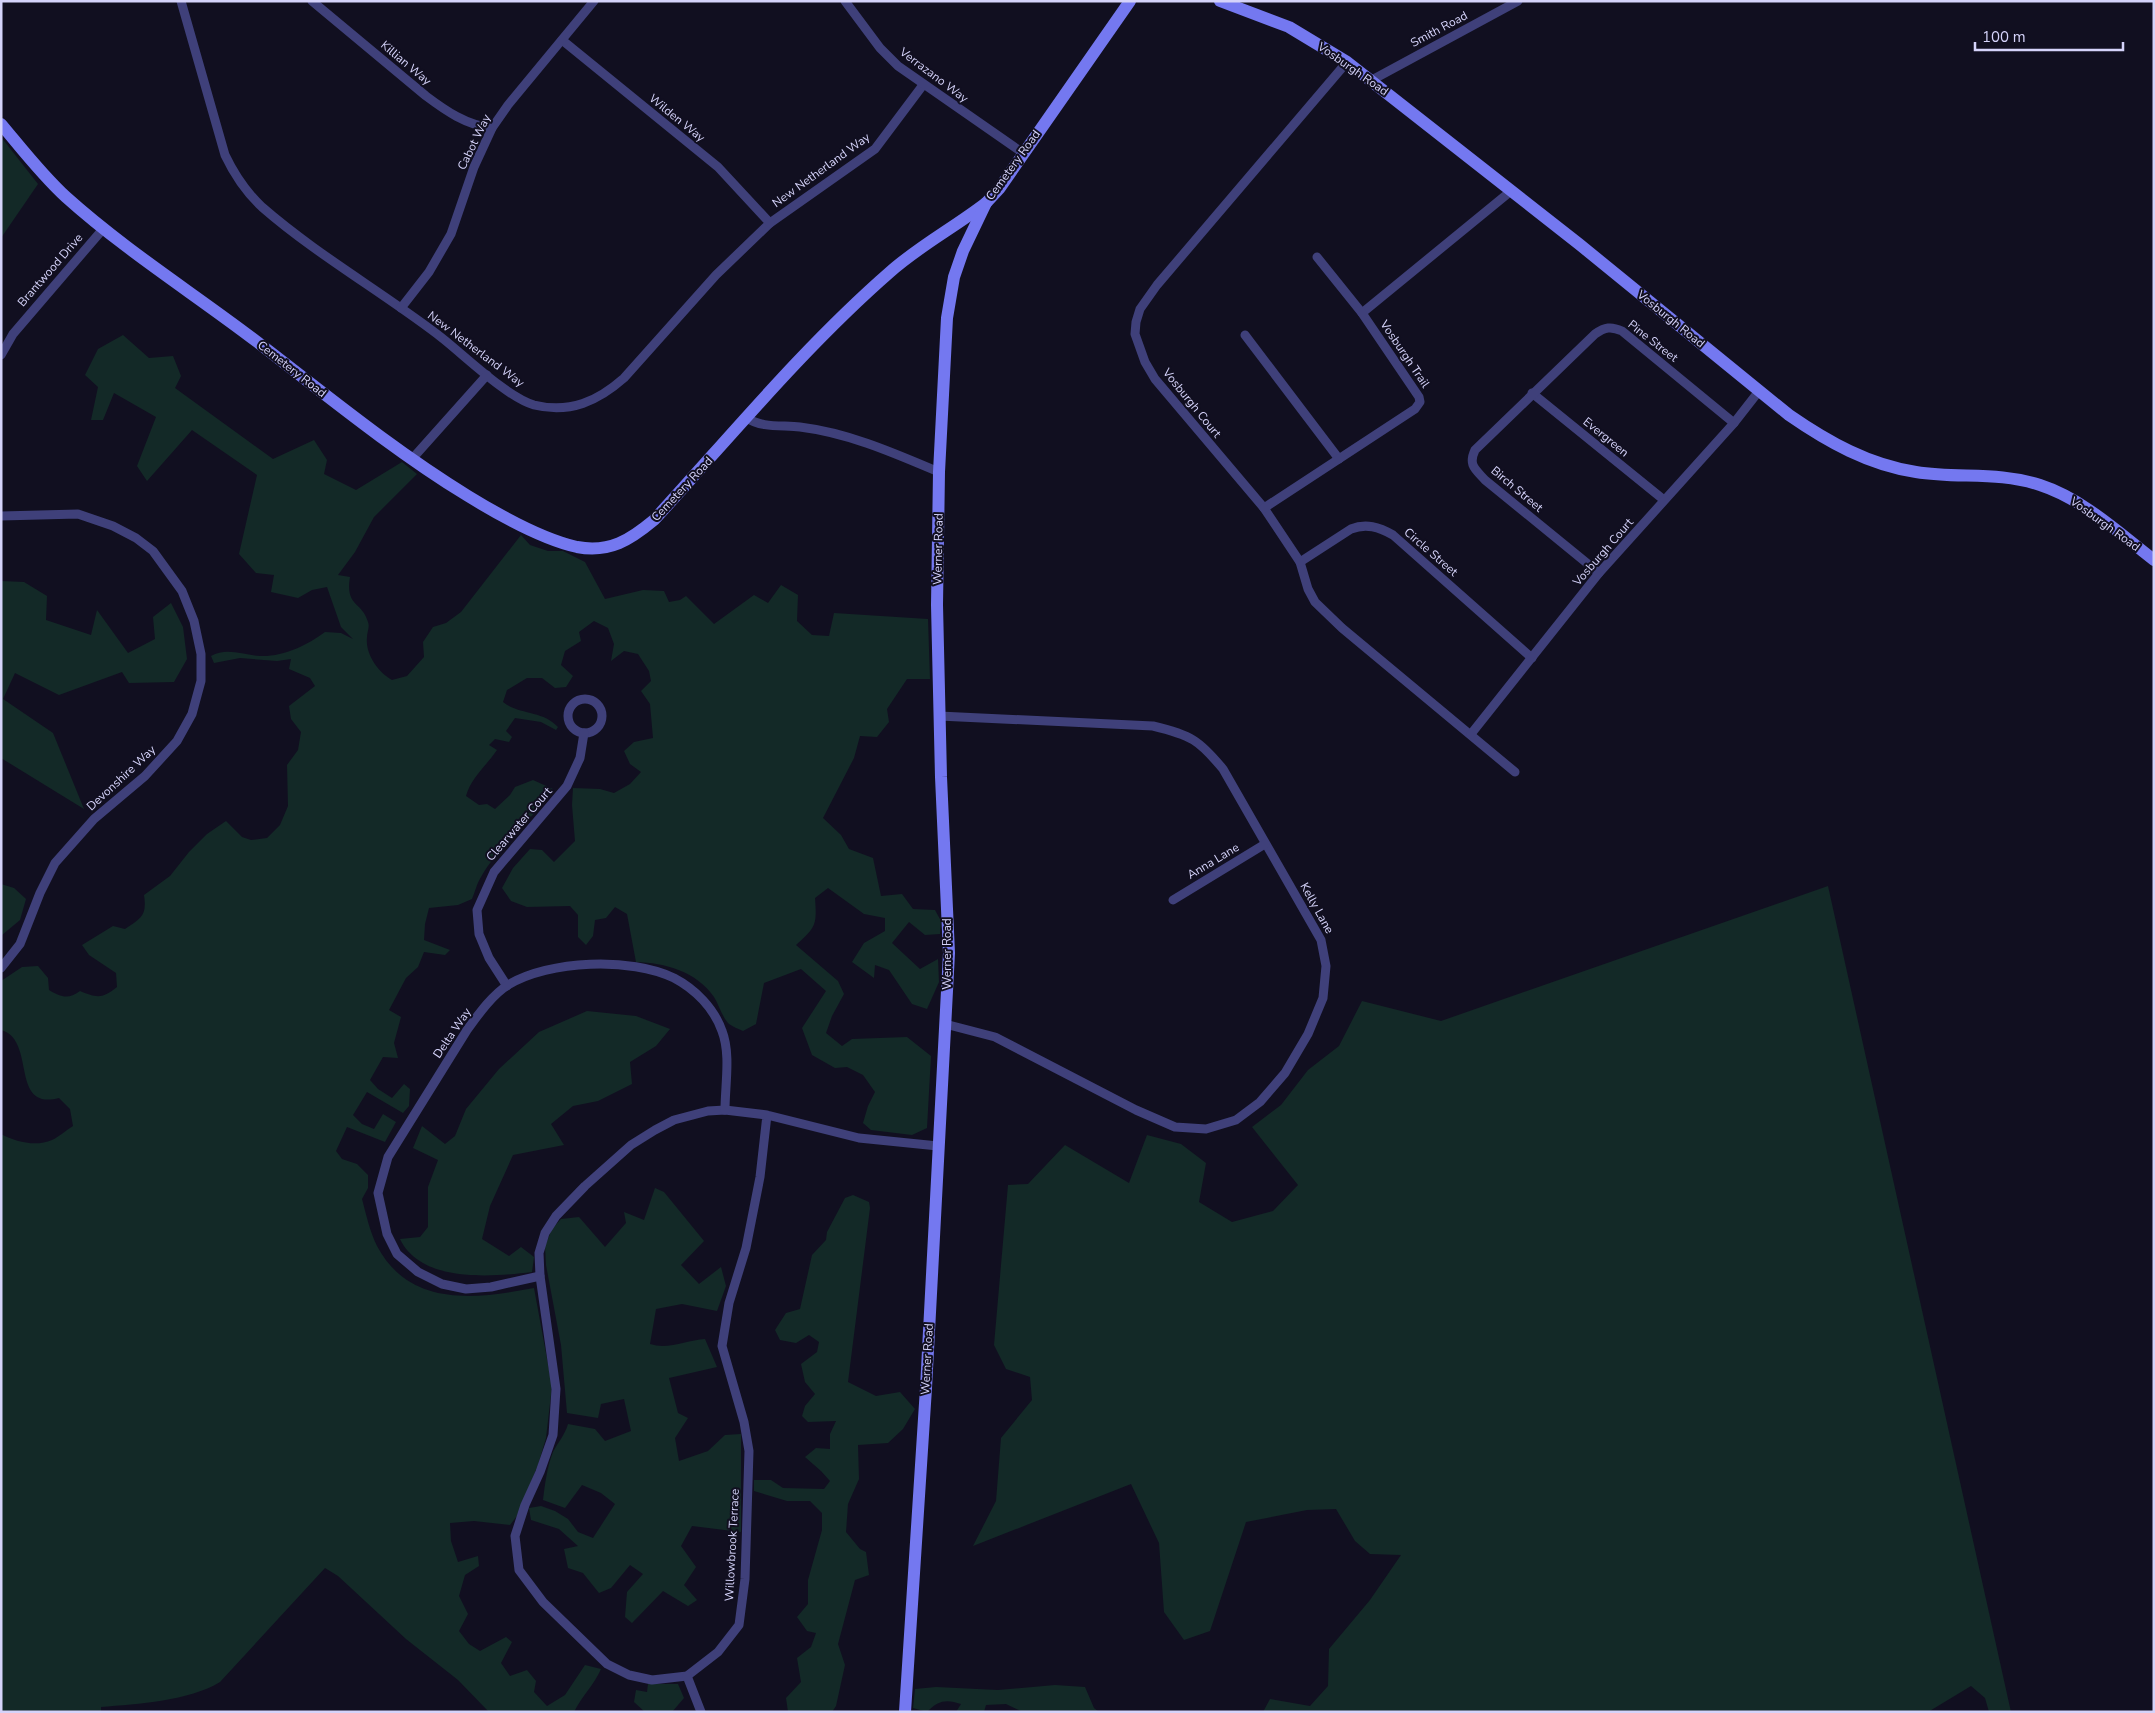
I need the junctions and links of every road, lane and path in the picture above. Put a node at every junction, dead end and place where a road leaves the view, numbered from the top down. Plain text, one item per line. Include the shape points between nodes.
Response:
1 (181, 1) edge
2 (312, 1) edge
3 (594, 1) edge
4 (845, 1) edge
5 (1130, 1) edge
6 (1220, 1) edge
7 (1518, 1) edge
8 (562, 40) junction
9 (1347, 62) junction
10 (1372, 80) junction
11 (923, 85) junction
12 (1, 124) edge
13 (492, 128) junction
14 (1023, 152) junction
15 (1511, 191) junction
16 (986, 203) junction
17 (770, 222) junction
18 (103, 229) junction
19 (1317, 257) dead end
20 (401, 308) junction
21 (1362, 313) junction
22 (1245, 335) dead end
23 (1, 355) edge
24 (487, 375) junction
25 (1759, 391) junction
26 (1532, 393) junction
27 (747, 418) junction
28 (1734, 423) junction
29 (412, 459) junction
30 (1339, 459) junction
31 (939, 472) junction
32 (1664, 500) junction
33 (1264, 508) junction
34 (1, 516) edge
35 (2154, 560) edge
36 (1300, 562) junction
37 (1599, 573) junction
38 (1532, 658) junction
39 (939, 716) junction
40 (584, 733) dead end
41 (1471, 734) junction
42 (1515, 772) dead end
43 (1265, 844) junction
44 (1173, 900) dead end
45 (1, 968) edge
46 (507, 986) junction
47 (945, 1024) junction
48 (725, 1110) junction
49 (768, 1115) junction
50 (938, 1146) junction
51 (540, 1276) junction
52 (686, 1676) junction
53 (701, 1712) edge
54 (905, 1712) edge

1 - 20 street, New Netherland Way via 213,117 233,173 260,205 290,230
2 - 13 street, Killian Way via 445,110 471,124
3 - 8 street, Cabot Way
4 - 11 street, Verrazano Way via 880,48
5 - 14 street, Cemetery Road
6 - 9 street, Vosburgh Road via 1288,28
7 - 10 street, Smith Road
8 - 13 street, Cabot Way
8 - 17 street, Wilden Way via 718,166
9 - 10 street, Vosburgh Road
9 - 33 street, Vosburgh Court via 1157,285 1140,309 1136,322 1138,346 1155,379
10 - 15 street, Vosburgh Road
11 - 14 street, Verrazano Way
11 - 17 street, New Netherland Way via 875,148
12 - 18 street, Cemetery Road via 58,189
13 - 20 street, Cabot Way via 474,167 451,234 429,272
14 - 16 street, Cemetery Road
15 - 21 street
15 - 25 street, Vosburgh Road
16 - 27 street, Cemetery Road via 892,271 809,350
16 - 31 street, Werner Road via 963,251 947,318
17 - 24 street, New Netherland Way via 716,275 608,393 589,403 561,408 542,406 523,400
18 - 23 street, Brantwood Drive via 18,328
18 - 29 street, Cemetery Road
19 - 21 street, Vosburgh Trail
20 - 24 street, New Netherland Way
21 - 30 street, Vosburgh Trail via 1420,402 1415,409
22 - 30 street
24 - 29 street
25 - 28 street, Vosburgh Court
25 - 35 street, Vosburgh Road via 1823,438 1885,465 1918,472 1999,475 2065,495
26 - 28 street, Pine Street via 1595,334 1614,328 1622,331
26 - 32 street, Evergreen
26 - 37 street, Birch Street via 1475,450 1471,458 1474,467 1492,486
27 - 29 street, Cemetery Road via 654,520 630,540 602,548 578,547 508,520
27 - 31 street via 760,424 801,427 865,442
28 - 32 street, Vosburgh Court
30 - 33 street, Vosburgh Trail
31 - 39 street, Werner Road
32 - 37 street, Vosburgh Court
33 - 36 street, Vosburgh Court
34 - 45 street, Devonshire Way via 78,514 136,538 153,551 182,591 194,621 201,654 201,680 192,714 177,741 145,776 94,819 55,863 20,944
36 - 38 street, Circle Street via 1350,529 1359,526 1382,529
36 - 41 street, Vosburgh Court via 1308,589 1322,610
37 - 38 street, Vosburgh Court
38 - 41 street, Vosburgh Court
39 - 43 street, Kelly Lane via 1153,726 1179,732 1203,746 1224,769
39 - 47 street, Werner Road via 949,953
40 - 46 street, Clearwater Court via 580,758 568,786 494,872 476,910 479,934
41 - 42 street, Vosburgh Court
43 - 44 street, Anna Lane
43 - 47 street, Kelly Lane via 1322,940 1326,966 1323,998 1308,1034 1285,1073 1260,1102 1236,1120 1206,1129 1175,1127 995,1037
46 - 48 street, Delta Way via 533,974 590,965 649,969 674,978 695,992 722,1029 726,1044
46 - 51 street, Delta Way via 478,1014 456,1047 388,1157 378,1193 387,1234 397,1254 418,1272 442,1284 466,1288 491,1287
47 - 50 street, Werner Road
48 - 49 street
48 - 51 street via 674,1120 654,1130 631,1145 585,1186 556,1216 545,1233 539,1253
49 - 50 street via 859,1138
49 - 52 street, Willowbrook Terrace via 748,1239 729,1303 722,1346 749,1451 748,1537 741,1614 739,1625 718,1652
50 - 54 street, Werner Road
51 - 52 street via 553,1360 555,1398 552,1435 515,1536 519,1570 543,1602 607,1664 629,1675 652,1680
52 - 53 street

